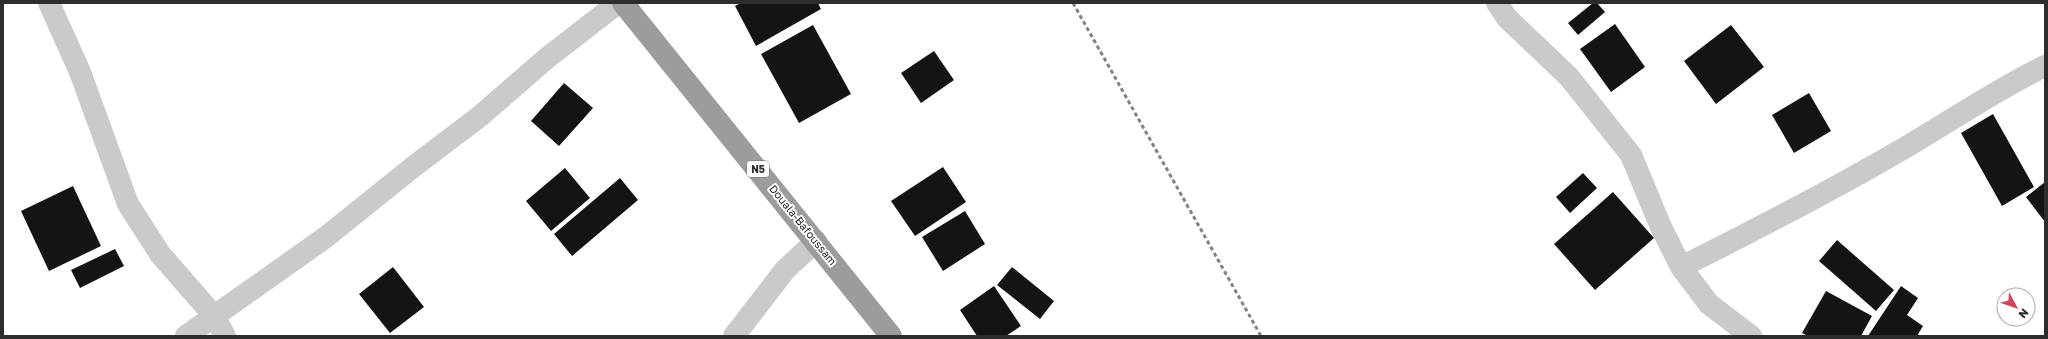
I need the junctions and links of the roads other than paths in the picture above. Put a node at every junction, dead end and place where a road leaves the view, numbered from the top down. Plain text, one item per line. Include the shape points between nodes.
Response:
1 (49, 3) edge
2 (618, 3) edge
3 (623, 3) edge
4 (1497, 3) edge
5 (2045, 66) edge
6 (816, 241) junction
7 (1681, 267) junction
8 (215, 316) junction
9 (186, 336) edge
10 (225, 336) edge
11 (734, 336) edge
12 (891, 336) edge
13 (1751, 336) edge

1 - 8 street via 80,72 128,204 160,254
2 - 8 street via 547,58 479,117 326,237
3 - 6 highway, Douala-Bafoussam / N5
4 - 7 street via 1507,18 1569,77 1631,155 1660,227
5 - 7 street via 2013,81 1905,148 1763,227
6 - 11 street via 785,270
6 - 12 highway, Douala-Bafoussam / N5
7 - 13 street via 1709,304
8 - 9 street
8 - 10 street

